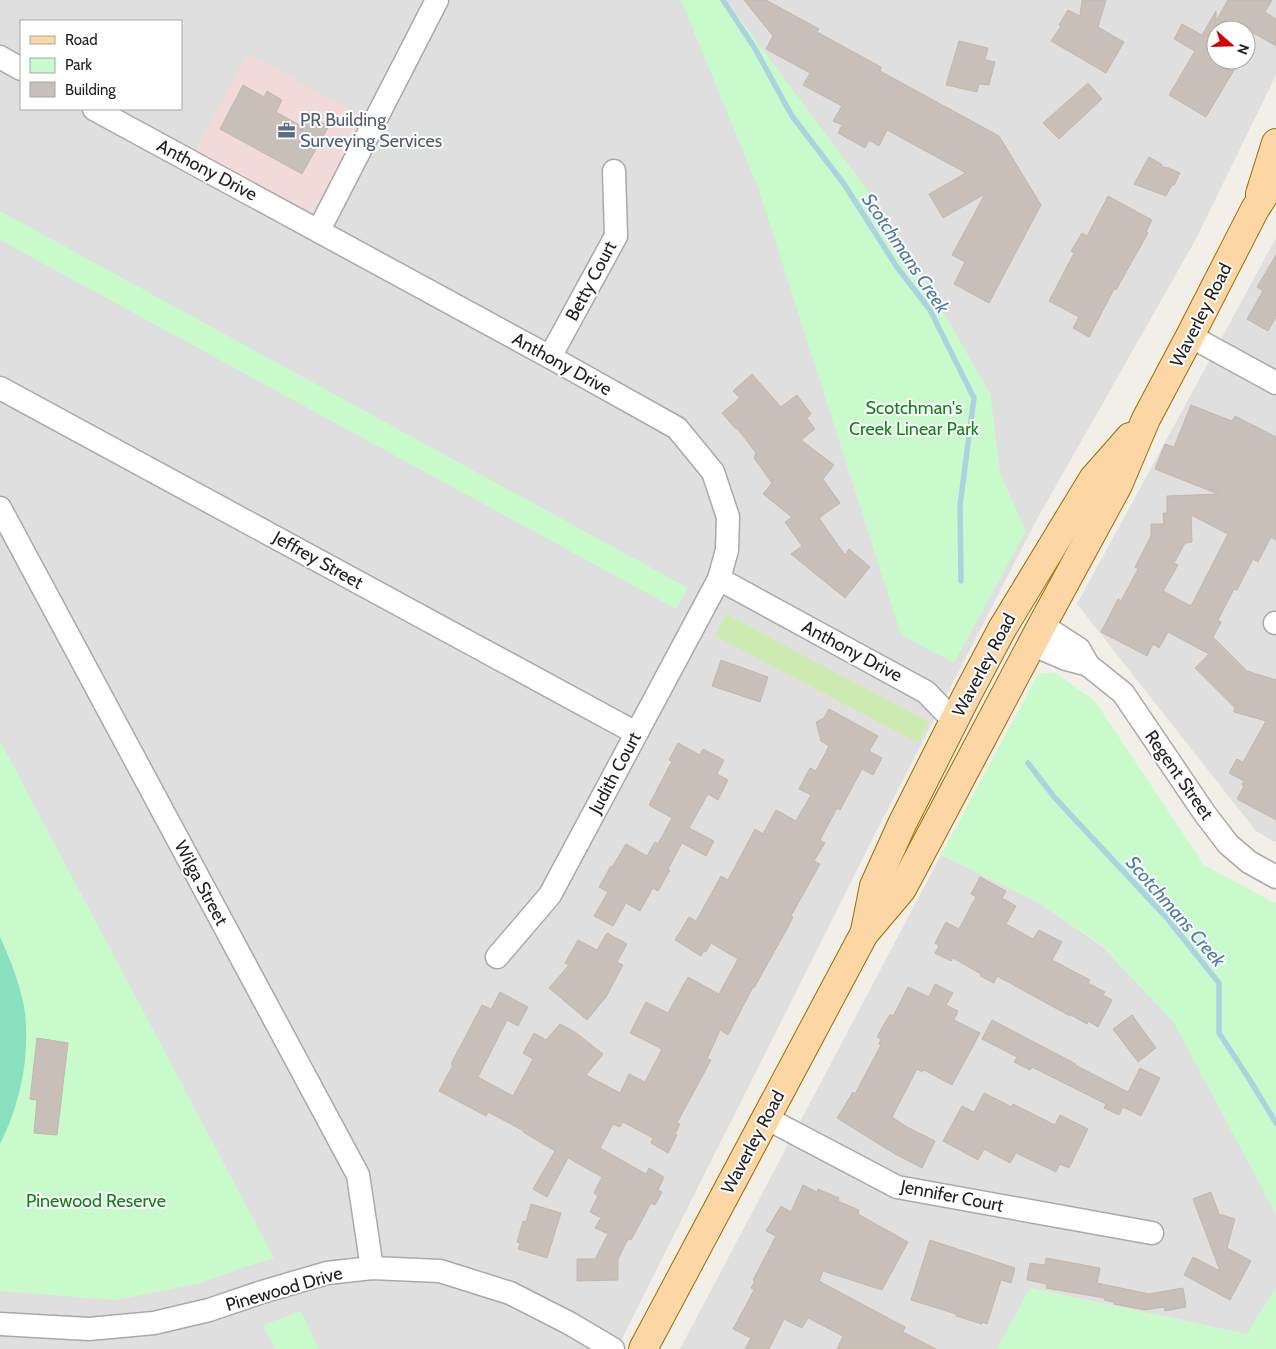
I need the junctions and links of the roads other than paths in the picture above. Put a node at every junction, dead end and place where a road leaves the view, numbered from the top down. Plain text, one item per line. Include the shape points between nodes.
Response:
1 (437, 0) edge
2 (0, 57) edge
3 (20, 68) edge
4 (96, 110) edge
5 (1276, 143) edge
6 (614, 172) dead end
7 (1276, 177) edge
8 (1255, 209) junction
9 (319, 230) junction
10 (1190, 336) junction
11 (550, 357) junction
12 (1276, 383) edge
13 (0, 388) edge
14 (1146, 419) junction
15 (0, 508) edge
16 (719, 579) junction
17 (1006, 622) junction
18 (1036, 634) junction
19 (926, 692) junction
20 (967, 695) junction
21 (954, 720) junction
22 (636, 734) junction
23 (1276, 877) edge
24 (864, 934) junction
25 (497, 957) dead end
26 (766, 1118) junction
27 (1152, 1233) dead end
28 (372, 1268) junction
29 (0, 1324) edge
30 (89, 1339) edge
31 (613, 1349) edge
32 (643, 1349) edge

1 - 9 street
2 - 3 street
4 - 9 street, Anthony Drive
5 - 8 main road, Waverley Road
6 - 11 street, Betty Court via 616,236
7 - 8 main road, Waverley Road
8 - 10 main road, Waverley Road
9 - 11 street, Anthony Drive
10 - 12 street
10 - 14 main road, Waverley Road
11 - 16 street, Anthony Drive via 677,428 712,472 728,517 727,550
13 - 22 street, Jeffrey Street
14 - 17 main road, Waverley Road via 1093,479
14 - 18 main road, Waverley Road via 1118,485
15 - 28 street, Wilga Street via 358,1175
16 - 19 street, Anthony Drive
16 - 22 street, Judith Court
17 - 18 main road
17 - 20 main road, Waverley Road
18 - 23 street, Regent Street via 1079,649 1088,665 1123,693 1228,844 1249,862
18 - 24 main road, Waverley Road via 902,889
19 - 20 street, Anthony Drive
19 - 21 street, Anthony Drive
20 - 21 main road, Waverley Road
21 - 24 main road, Waverley Road via 874,886
22 - 25 street, Judith Court via 550,895
24 - 26 main road, Waverley Road
26 - 27 street, Jennifer Court via 897,1187
26 - 32 main road, Waverley Road
28 - 30 street, Pinewood Drive via 327,1273 209,1310
28 - 31 street, Pinewood Drive via 440,1270 510,1293
29 - 30 street, Pinewood Drive

